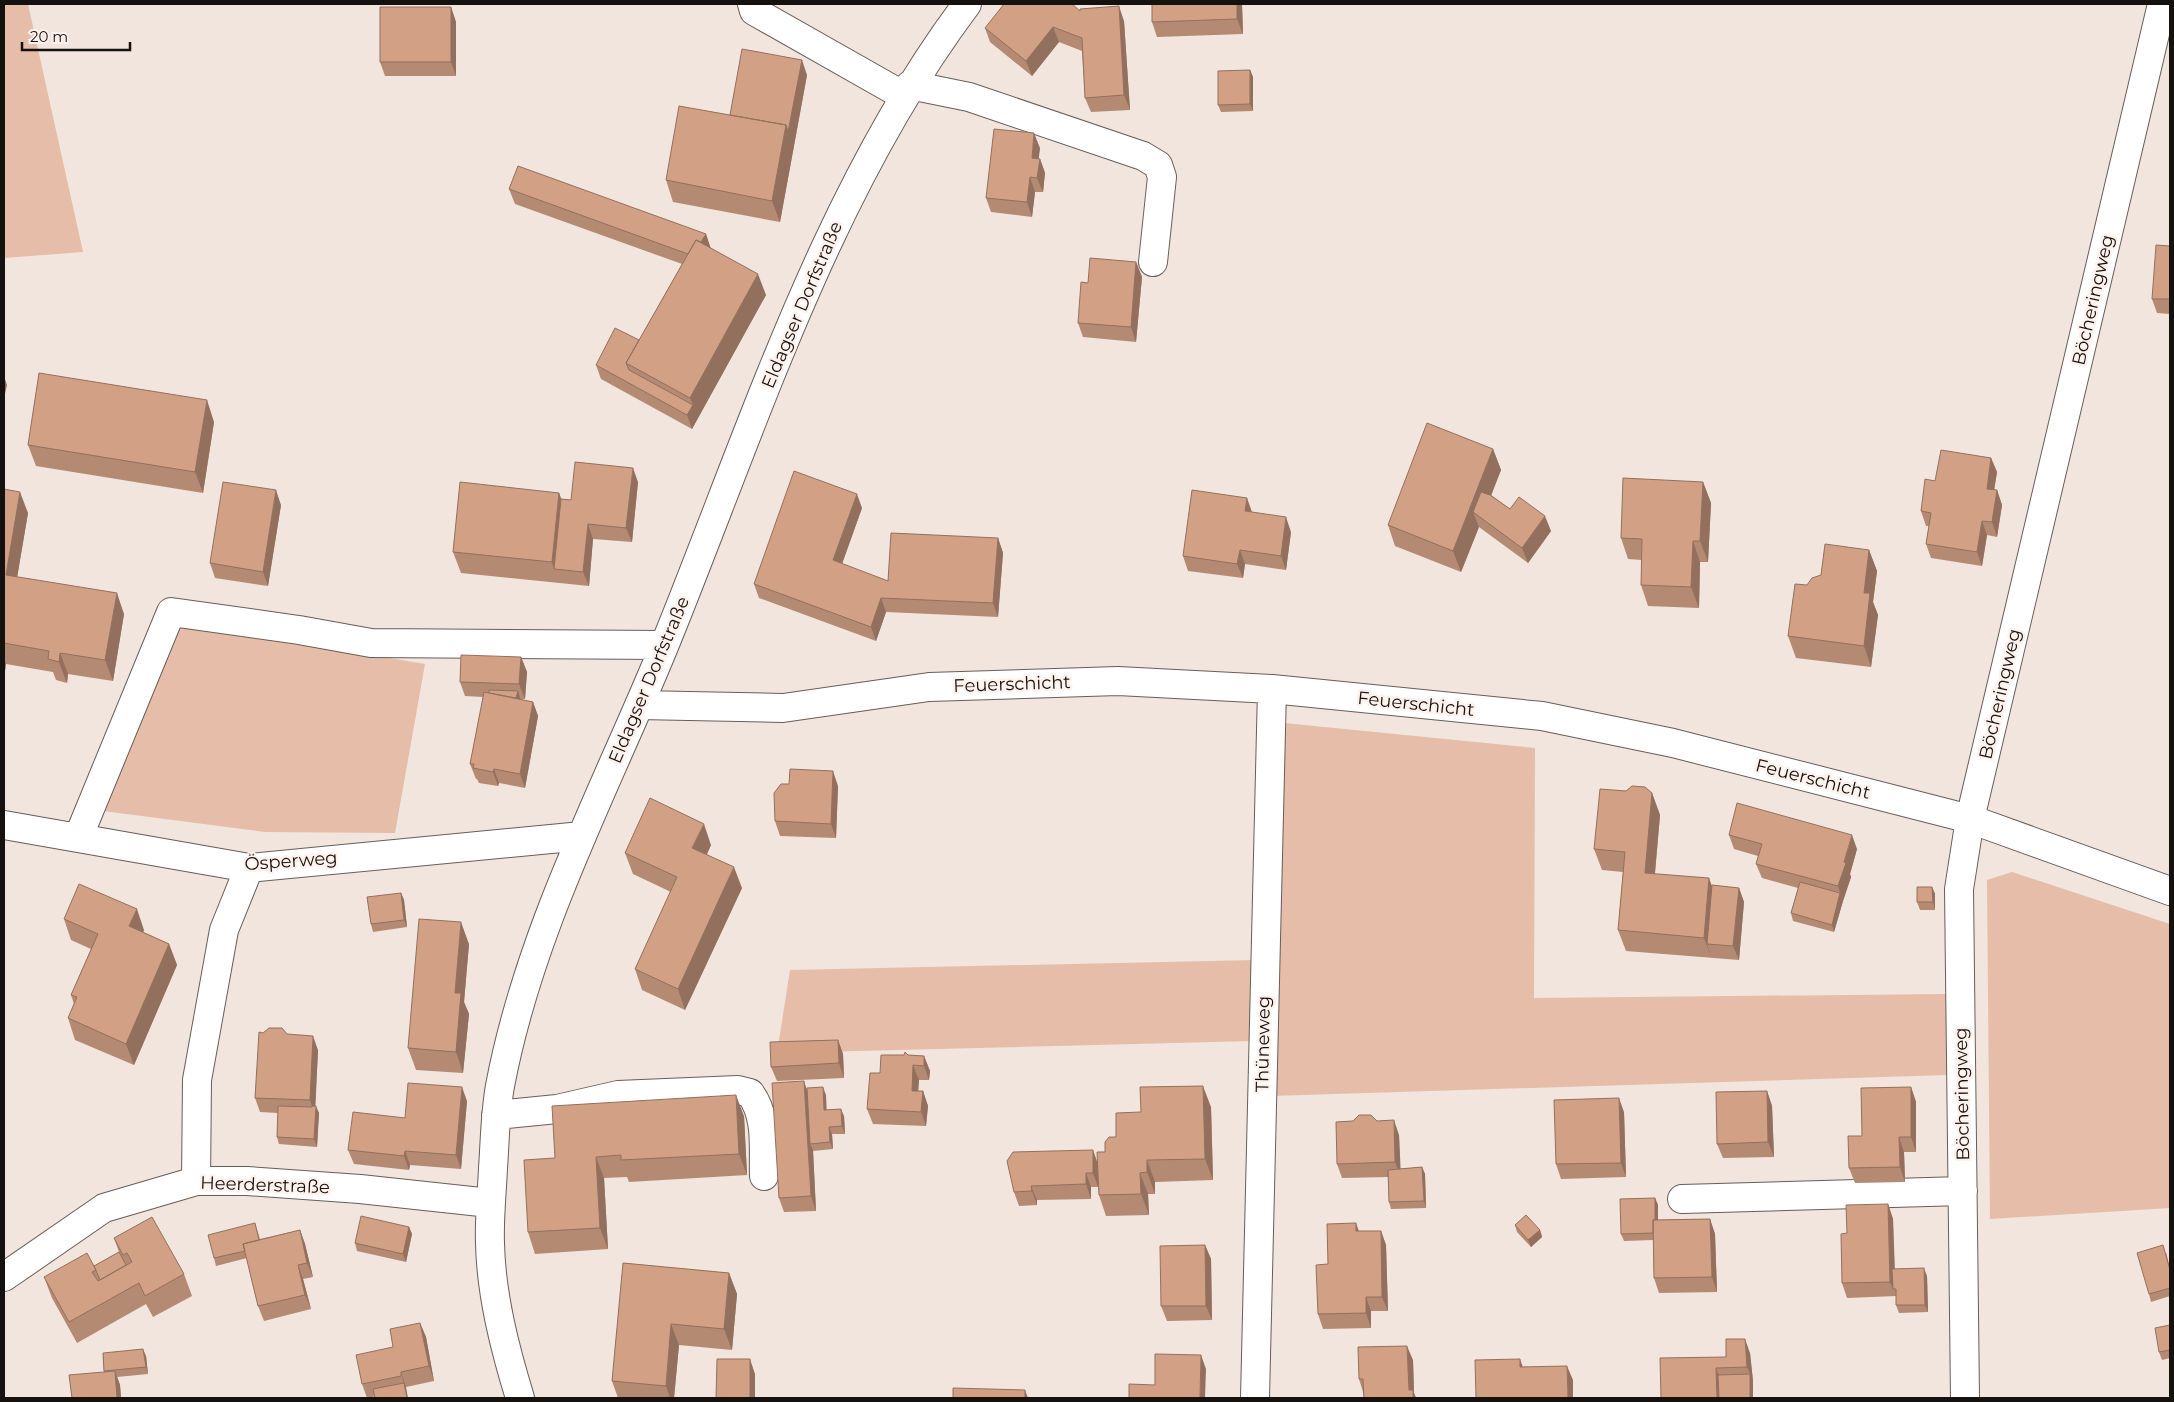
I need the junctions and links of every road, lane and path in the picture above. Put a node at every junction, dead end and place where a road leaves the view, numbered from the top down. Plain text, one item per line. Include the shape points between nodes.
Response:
1 (752, 4) edge
2 (967, 4) edge
3 (2162, 4) edge
4 (907, 90) junction
5 (1154, 262) dead end
6 (664, 645) junction
7 (1272, 689) junction
8 (639, 705) junction
9 (1970, 819) junction
10 (4, 826) edge
11 (582, 836) junction
12 (78, 838) junction
13 (248, 868) junction
14 (2170, 891) edge
15 (496, 1114) junction
16 (764, 1176) dead end
17 (196, 1181) junction
18 (1963, 1191) junction
19 (1682, 1199) dead end
20 (490, 1203) junction
21 (4, 1276) edge
22 (520, 1398) edge
23 (1255, 1398) edge
24 (1965, 1398) edge

1 - 4 street via 754,11
2 - 4 street, Eldagser Dorfstraße
3 - 9 street, Böcheringweg
4 - 5 street via 969,97 1144,156 1158,165 1162,177
4 - 6 street, Eldagser Dorfstraße via 865,166 820,260
6 - 8 street, Eldagser Dorfstraße
6 - 12 street via 371,643 171,612
7 - 8 street, Feuerschicht via 1098,682 929,687 782,708
7 - 9 street, Feuerschicht via 1542,716 1673,743
7 - 23 street, Thüneweg
8 - 11 street, Eldagser Dorfstraße
9 - 14 street, Feuerschicht
9 - 18 street, Böcheringweg via 1959,889
10 - 12 street, Ösperweg
11 - 13 street, Ösperweg
11 - 15 street, Eldagser Dorfstraße via 540,941 517,1011
12 - 13 street, Ösperweg
13 - 17 street via 224,930 197,1080
15 - 16 street via 557,1109 618,1095 738,1090 750,1093 760,1111
15 - 20 street, Eldagser Dorfstraße
17 - 20 street, Heerderstraße via 360,1189
17 - 21 street, Heerderstraße via 104,1208
18 - 19 street
18 - 24 street, Böcheringweg
20 - 22 street, Eldagser Dorfstraße via 490,1248 495,1290

